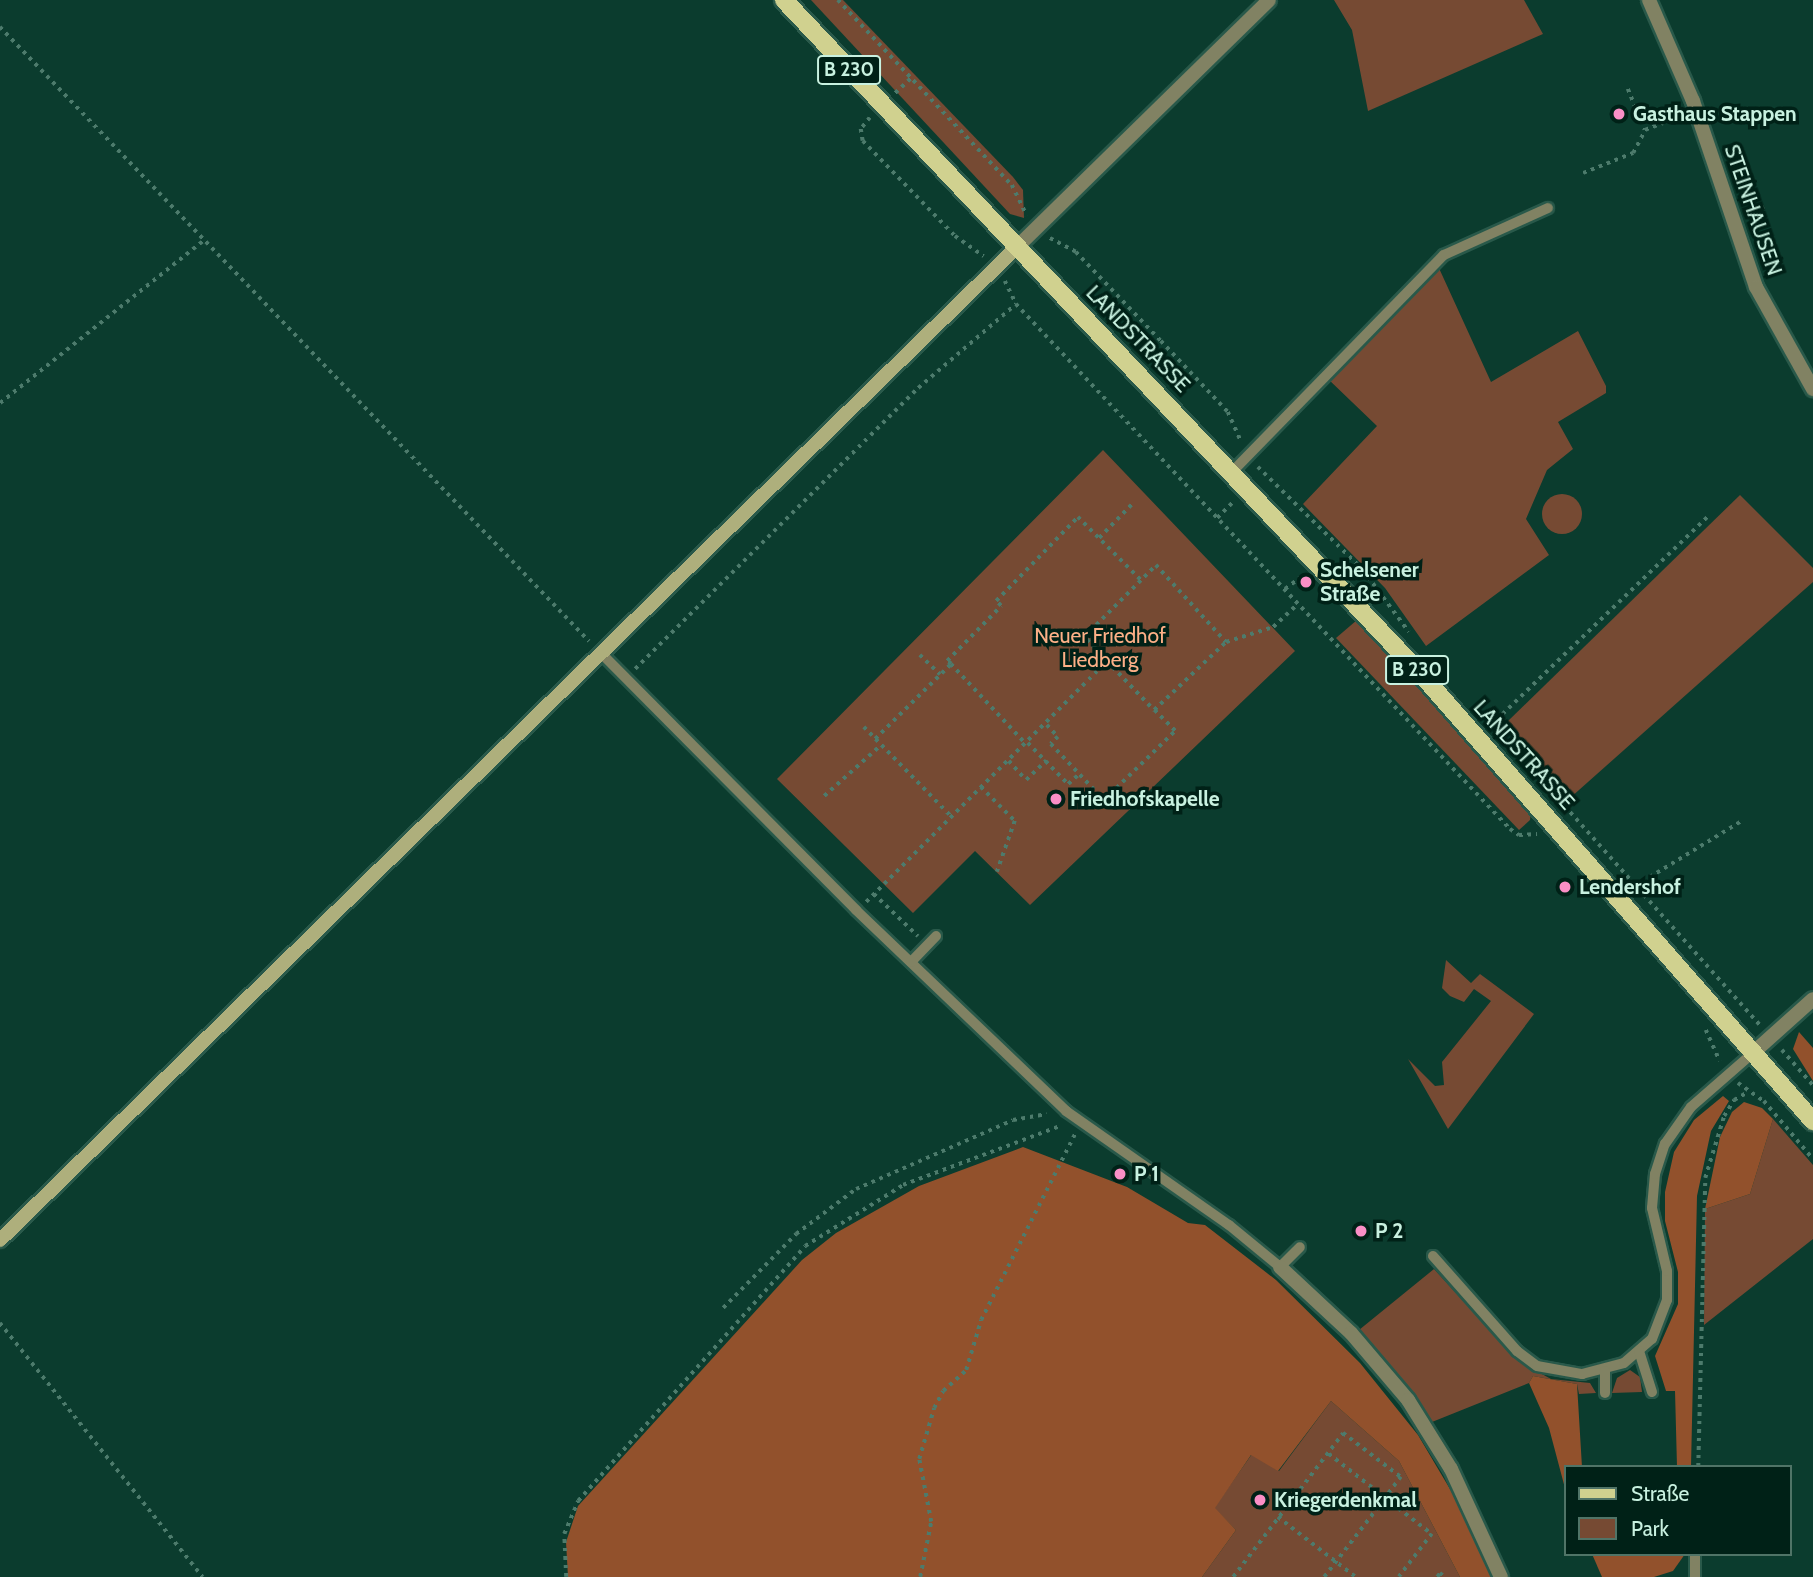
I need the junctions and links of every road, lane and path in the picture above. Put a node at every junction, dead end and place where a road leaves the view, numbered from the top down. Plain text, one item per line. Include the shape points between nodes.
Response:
1 (784, 0) edge
2 (838, 0) edge
3 (1269, 0) edge
4 (1649, 0) edge
5 (0, 27) edge
6 (912, 77) junction
7 (1628, 89) dead end
8 (882, 105) junction
9 (1663, 123) dead end
10 (1645, 130) junction
11 (1583, 173) dead end
12 (1548, 208) dead end
13 (1036, 228) junction
14 (203, 241) junction
15 (1017, 246) junction
16 (995, 268) junction
17 (1016, 304) junction
18 (1813, 389) edge
19 (0, 403) edge
20 (1247, 456) junction
21 (1232, 472) junction
22 (1133, 503) dead end
23 (1708, 516) dead end
24 (1099, 537) junction
25 (1141, 580) junction
26 (1306, 582) dead end
27 (1284, 589) junction
28 (1298, 604) junction
29 (1415, 640) dead end
30 (1226, 642) junction
31 (603, 655) junction
32 (920, 655) dead end
33 (1107, 661) junction
34 (951, 664) junction
35 (940, 674) junction
36 (624, 680) junction
37 (1154, 710) junction
38 (1484, 716) dead end
39 (1492, 724) junction
40 (1046, 725) junction
41 (864, 727) dead end
42 (1500, 734) dead end
43 (1477, 737) junction
44 (875, 739) junction
45 (1027, 743) junction
46 (1509, 743) dead end
47 (881, 745) junction
48 (1009, 761) junction
49 (1046, 761) junction
50 (1079, 774) junction
51 (981, 787) junction
52 (824, 796) dead end
53 (951, 816) junction
54 (1740, 822) dead end
55 (1543, 839) dead end
56 (997, 872) dead end
57 (1635, 886) junction
58 (874, 894) junction
59 (1621, 899) junction
60 (856, 910) junction
61 (936, 936) dead end
62 (927, 946) junction
63 (911, 962) junction
64 (1813, 999) edge
65 (1703, 1021) dead end
66 (1771, 1037) junction
67 (1754, 1052) junction
68 (1729, 1074) junction
69 (1813, 1085) edge
70 (1813, 1121) edge
71 (1079, 1122) junction
72 (1069, 1151) dead end
73 (1813, 1159) edge
74 (0, 1240) edge
75 (1300, 1247) dead end
76 (1433, 1256) dead end
77 (1280, 1267) junction
78 (723, 1308) dead end
79 (0, 1323) edge
80 (1639, 1352) junction
81 (1605, 1371) junction
82 (1652, 1392) dead end
83 (1605, 1393) dead end
84 (1327, 1453) junction
85 (1698, 1465) edge
86 (1385, 1498) junction
87 (1278, 1517) junction
88 (1695, 1556) edge
89 (1336, 1561) junction
90 (203, 1577) edge
91 (566, 1577) edge
92 (920, 1577) edge
93 (1233, 1577) edge
94 (1324, 1577) edge
95 (1356, 1577) edge
96 (1399, 1577) edge
97 (1437, 1577) edge
98 (1445, 1577) edge
99 (1501, 1577) edge
100 (1695, 1577) edge

1 - 8 main road, B 230
2 - 6 path
3 - 13 street
4 - 18 street, STEINHAUSEN via 1693,101 1756,287
5 - 14 path
6 - 8 path
6 - 13 path via 1012,185
7 - 10 path
8 - 15 main road, B 230
8 - 16 path via 862,126 863,141 955,236 976,248
9 - 10 path
10 - 11 path via 1633,153
12 - 20 lane via 1444,255
13 - 15 street
13 - 20 path via 1084,260 1228,412
14 - 19 path
14 - 31 path
15 - 16 street
15 - 21 main road, LANDSTRASSE / B 230
16 - 17 path
16 - 31 street
17 - 27 path
17 - 36 path via 911,395
20 - 21 lane
20 - 29 path via 1363,570
21 - 43 main road, LANDSTRASSE / B 230
22 - 24 path
23 - 39 path
24 - 25 path
24 - 34 path via 1078,517 996,601 1000,606 947,661
25 - 30 path via 1156,565
25 - 33 path via 1084,637
26 - 27 path via 1301,577
27 - 28 path
28 - 30 path via 1273,627
28 - 55 path via 1513,831 1535,833
30 - 37 path
31 - 36 lane
31 - 74 street
32 - 35 path
33 - 37 path
33 - 40 path
34 - 35 path
34 - 45 path
35 - 44 path
36 - 60 lane
37 - 50 path via 1175,731 1104,800
38 - 39 path
39 - 42 path
39 - 43 path
40 - 45 path
40 - 50 path via 1058,737 1051,744
41 - 44 path
43 - 59 main road, LANDSTRASSE / B 230
44 - 47 path
45 - 48 path
45 - 49 path
46 - 57 path
47 - 52 path
47 - 53 path
48 - 49 path via 1026,780
48 - 51 path
49 - 50 path via 1068,784
51 - 53 path
51 - 56 path via 1015,821
53 - 58 path
54 - 57 path
57 - 59 path
57 - 66 path
58 - 60 path
58 - 62 path
59 - 67 main road, LANDSTRASSE / B 230
60 - 63 lane
61 - 62 lane
62 - 63 lane
63 - 71 lane
64 - 66 street
65 - 68 path via 1715,1054
66 - 67 street
66 - 69 path
67 - 68 lane
67 - 70 main road, LANDSTRASSE / B 230
68 - 80 lane via 1681,1119 1660,1157 1652,1208 1667,1271 1667,1300 1660,1325
71 - 77 lane via 1229,1225
71 - 78 path via 1031,1114 881,1175 808,1223
71 - 91 path via 1025,1137 903,1185 806,1246 578,1501 564,1534
72 - 92 path via 981,1320 966,1370 943,1391 921,1450 920,1478 931,1522
73 - 85 path via 1764,1101 1750,1093 1734,1100 1717,1133 1702,1208
75 - 77 lane
76 - 81 lane via 1526,1359 1563,1373
77 - 99 street via 1344,1325 1391,1377 1463,1491
79 - 90 path
80 - 81 lane
80 - 82 lane
81 - 83 lane
84 - 86 path
84 - 86 path via 1343,1433 1401,1477
84 - 87 path
86 - 89 path
86 - 96 path via 1432,1534
87 - 89 path
87 - 93 path
88 - 100 lane
89 - 94 path
89 - 95 path
97 - 98 path via 1440,1573

